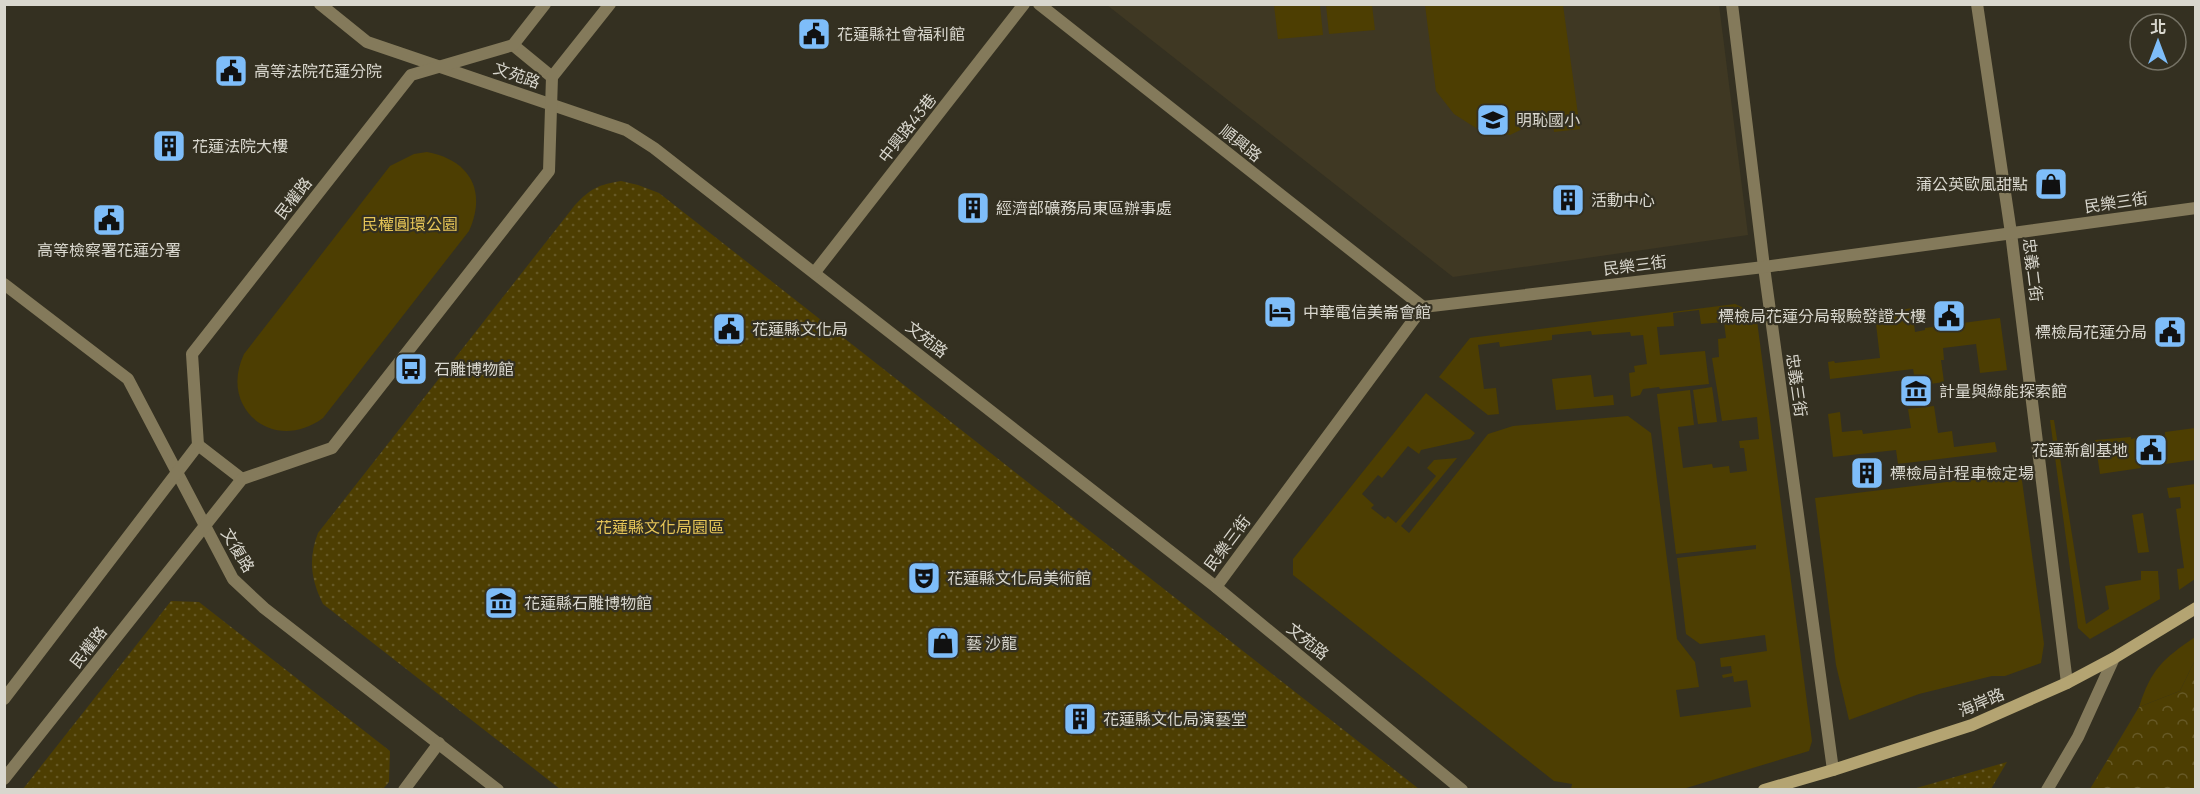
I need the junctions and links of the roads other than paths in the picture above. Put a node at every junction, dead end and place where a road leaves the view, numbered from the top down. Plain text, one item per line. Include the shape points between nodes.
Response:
1 (320, 4) edge
2 (545, 4) edge
3 (610, 4) edge
4 (1024, 4) edge
5 (1039, 4) edge
6 (1732, 4) edge
7 (1977, 4) edge
8 (513, 45) junction
9 (440, 67) junction
10 (552, 77) junction
11 (552, 104) junction
12 (2196, 208) edge
13 (2011, 232) junction
14 (1764, 267) junction
15 (815, 272) junction
16 (4, 284) edge
17 (1423, 307) junction
18 (198, 445) junction
19 (177, 473) junction
20 (242, 479) junction
21 (205, 526) junction
22 (1216, 587) junction
23 (2196, 608) edge
24 (2114, 658) junction
25 (2067, 683) junction
26 (4, 699) edge
27 (439, 743) junction
28 (1833, 770) junction
29 (4, 779) edge
30 (404, 789) edge
31 (498, 789) edge
32 (1462, 789) edge
33 (1764, 789) edge
34 (2047, 789) edge

1 - 9 street, 文苑路 via 367,42
2 - 8 street
3 - 10 street
4 - 15 street, 中興路43巷
5 - 17 street, 順興路
6 - 14 street, 忠義三街
7 - 13 street, 忠義二街
8 - 9 street, 民權路
8 - 10 street
9 - 11 street, 文苑路
9 - 18 street, 民權路 via 411,75 192,354
10 - 11 street
11 - 15 street, 文苑路 via 636,136
11 - 20 street via 549,171 332,448
12 - 13 street, 民樂三街
13 - 14 street, 民樂三街
13 - 25 street, 忠義二街
14 - 17 street, 民樂三街
14 - 28 street, 忠義三街
15 - 22 street, 文苑路
16 - 19 street, 文復路 via 128,380
17 - 22 street, 民樂三街
18 - 19 street
18 - 20 street
19 - 21 street, 文復路
19 - 26 street
20 - 21 street, 民權路
21 - 27 street, 文復路 via 233,579 264,608
21 - 29 street, 民權路
22 - 32 street, 文苑路
23 - 24 main road, 海岸路
24 - 25 main road, 海岸路
24 - 34 street via 2078,736
25 - 28 main road, 海岸路 via 1972,725
27 - 30 street
27 - 31 street, 文復路
28 - 33 main road, 海岸路

